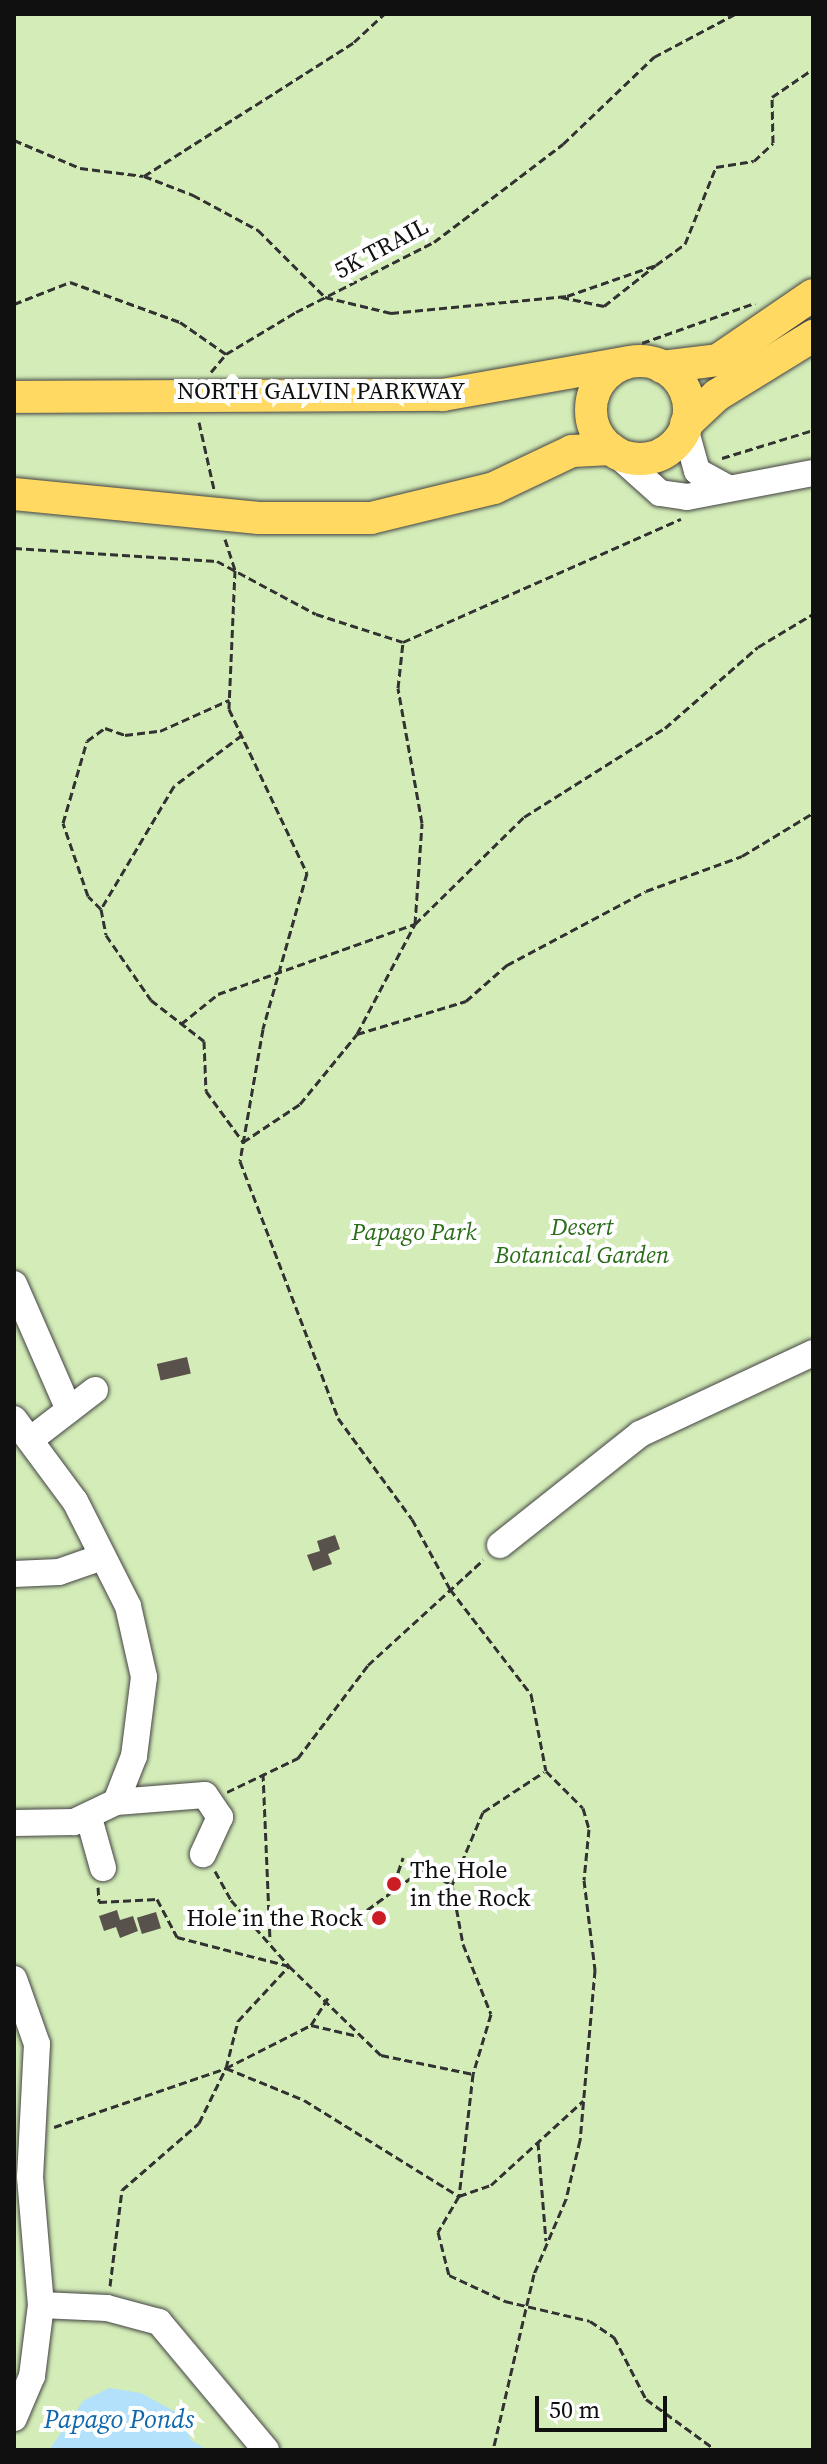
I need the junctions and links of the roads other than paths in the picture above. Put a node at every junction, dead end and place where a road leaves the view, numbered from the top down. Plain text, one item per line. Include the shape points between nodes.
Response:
1 (813, 295) edge
2 (813, 336) edge
3 (632, 354) junction
4 (662, 367) junction
5 (14, 397) edge
6 (686, 426) junction
7 (612, 450) junction
8 (813, 473) edge
9 (723, 477) junction
10 (14, 494) edge
11 (14, 1284) edge
12 (813, 1353) edge
13 (95, 1390) dead end
14 (69, 1410) junction
15 (14, 1419) edge
16 (30, 1440) junction
17 (500, 1545) road end
18 (102, 1557) junction
19 (14, 1574) edge
20 (116, 1802) junction
21 (89, 1818) junction
22 (16, 1831) edge
23 (203, 1854) road end
24 (103, 1868) road end
25 (14, 1979) edge
26 (41, 2305) junction
27 (14, 2418) edge
28 (266, 2450) edge

1 - 4 main road via 718,360
2 - 6 main road via 717,395
3 - 4 main road
3 - 5 main road, NORTH GALVIN PARKWAY via 443,395
3 - 7 main road via 593,395 594,427
4 - 6 main road via 682,387
6 - 7 main road via 655,457
6 - 9 street via 697,471
7 - 9 street via 660,493 687,497
7 - 10 main road via 572,451 494,488 371,518 259,518
8 - 9 street
11 - 14 street
12 - 17 street via 640,1434
13 - 14 street
14 - 16 street
15 - 16 street
16 - 18 street via 75,1501
18 - 19 street via 59,1572
18 - 20 street via 143,1658 144,1712
20 - 21 street
20 - 23 street via 205,1795 216,1803 217,1830
21 - 22 street
21 - 24 street
25 - 26 street via 37,2044 30,2128
26 - 27 street via 32,2376
26 - 28 street via 107,2308 167,2329

